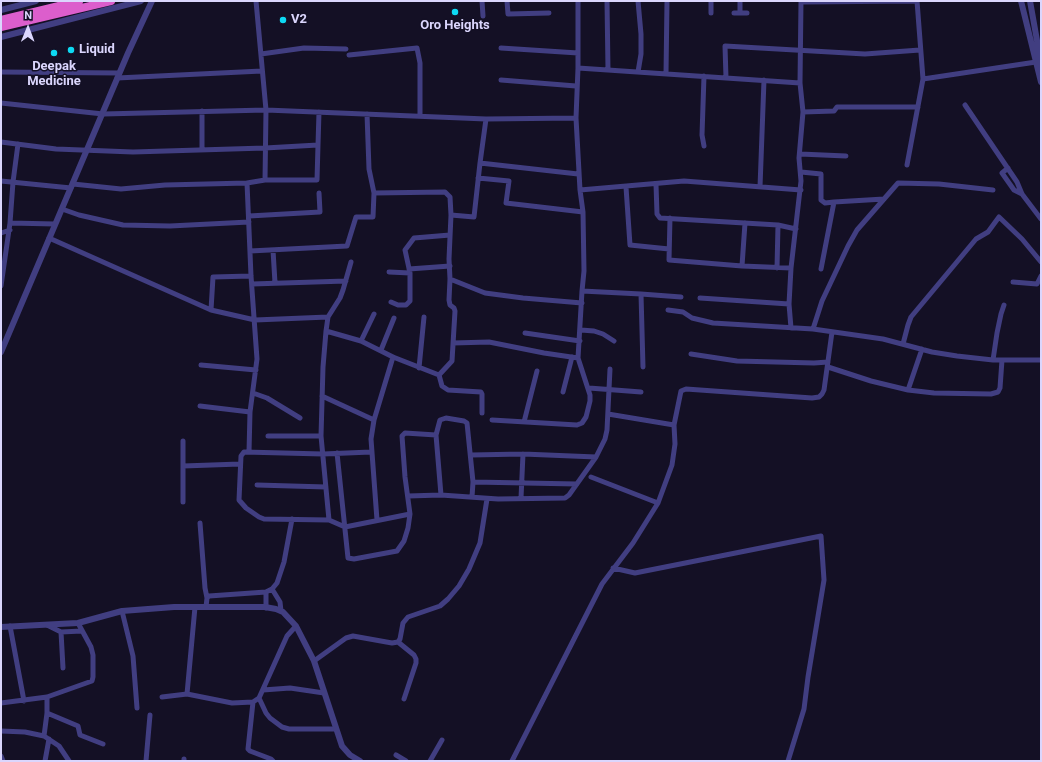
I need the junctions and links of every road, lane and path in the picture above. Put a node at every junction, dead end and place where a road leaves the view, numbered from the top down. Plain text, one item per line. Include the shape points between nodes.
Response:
1 (36, 1) edge
2 (79, 1) edge
3 (111, 1) edge
4 (141, 1) edge
5 (152, 1) edge
6 (256, 1) edge
7 (482, 1) edge
8 (507, 1) edge
9 (578, 1) edge
10 (607, 1) edge
11 (638, 1) edge
12 (667, 1) edge
13 (711, 1) edge
14 (740, 1) edge
15 (801, 1) edge
16 (917, 1) edge
17 (1021, 1) edge
18 (1030, 1) edge
19 (1, 10) edge
20 (549, 13) dead end
21 (711, 13) dead end
22 (734, 13) dead end
23 (740, 13) junction
24 (747, 13) dead end
25 (483, 16) dead end
26 (1, 20) edge
27 (1, 27) edge
28 (1, 37) edge
29 (501, 48) dead end
30 (346, 49) dead end
31 (800, 50) junction
32 (920, 50) junction
33 (578, 52) junction
34 (261, 54) junction
35 (349, 55) dead end
36 (1039, 63) edge
37 (578, 68) junction
38 (608, 70) junction
39 (262, 71) junction
40 (1, 72) edge
41 (638, 72) junction
42 (666, 74) junction
43 (118, 75) junction
44 (704, 76) junction
45 (726, 78) junction
46 (923, 79) junction
47 (501, 80) dead end
48 (764, 80) junction
49 (1041, 82) edge
50 (800, 83) junction
51 (576, 86) junction
52 (1, 103) edge
53 (965, 105) dead end
54 (918, 106) junction
55 (266, 110) junction
56 (202, 111) junction
57 (319, 112) junction
58 (803, 112) junction
59 (102, 114) junction
60 (367, 114) junction
61 (420, 116) junction
62 (576, 118) junction
63 (486, 119) junction
64 (1, 142) edge
65 (18, 144) junction
66 (318, 145) junction
67 (704, 146) dead end
68 (265, 148) junction
69 (202, 150) junction
70 (87, 151) junction
71 (800, 154) junction
72 (846, 156) dead end
73 (480, 163) junction
74 (907, 165) dead end
75 (801, 172) junction
76 (578, 174) junction
77 (478, 178) junction
78 (265, 180) junction
79 (1, 181) edge
80 (13, 182) junction
81 (247, 183) junction
82 (656, 184) junction
83 (72, 186) junction
84 (626, 187) junction
85 (760, 187) junction
86 (580, 190) junction
87 (801, 190) junction
88 (993, 190) dead end
89 (319, 193) dead end
90 (374, 193) junction
91 (884, 199) junction
92 (834, 202) junction
93 (62, 209) junction
94 (583, 212) junction
95 (451, 215) junction
96 (249, 216) junction
97 (670, 218) junction
98 (1041, 219) edge
99 (249, 222) junction
100 (10, 223) junction
101 (745, 223) junction
102 (55, 224) junction
103 (778, 226) junction
104 (796, 229) junction
105 (10, 230) junction
106 (1, 233) edge
107 (450, 235) junction
108 (49, 238) junction
109 (669, 249) junction
110 (273, 250) junction
111 (250, 251) junction
112 (351, 262) dead end
113 (1041, 262) edge
114 (450, 266) junction
115 (742, 266) junction
116 (777, 268) junction
117 (791, 268) junction
118 (821, 269) dead end
119 (410, 271) junction
120 (389, 272) dead end
121 (251, 276) junction
122 (1041, 276) edge
123 (450, 279) junction
124 (346, 281) junction
125 (1013, 282) dead end
126 (275, 283) junction
127 (252, 284) junction
128 (1, 286) edge
129 (582, 291) junction
130 (641, 294) junction
131 (681, 297) dead end
132 (700, 298) dead end
133 (391, 302) dead end
134 (582, 303) junction
135 (789, 304) junction
136 (1004, 305) dead end
137 (211, 310) junction
138 (668, 310) dead end
139 (374, 314) dead end
140 (328, 317) junction
141 (424, 317) dead end
142 (394, 318) dead end
143 (255, 320) junction
144 (791, 328) junction
145 (813, 329) junction
146 (581, 330) junction
147 (326, 331) junction
148 (832, 332) junction
149 (525, 333) dead end
150 (361, 340) junction
151 (580, 340) junction
152 (614, 342) dead end
153 (453, 343) junction
154 (903, 344) junction
155 (922, 349) junction
156 (381, 350) junction
157 (1, 352) edge
158 (691, 354) dead end
159 (393, 357) junction
160 (572, 357) junction
161 (578, 358) junction
162 (993, 360) junction
163 (1002, 360) junction
164 (1041, 360) edge
165 (201, 365) dead end
166 (828, 365) junction
167 (643, 367) dead end
168 (419, 368) junction
169 (610, 369) dead end
170 (256, 370) junction
171 (537, 371) dead end
172 (439, 375) junction
173 (589, 388) junction
174 (610, 390) junction
175 (908, 390) junction
176 (563, 392) dead end
177 (641, 392) dead end
178 (253, 393) junction
179 (322, 396) junction
180 (200, 406) dead end
181 (250, 412) junction
182 (482, 413) dead end
183 (608, 414) junction
184 (300, 418) dead end
185 (374, 420) junction
186 (492, 420) dead end
187 (524, 422) junction
188 (674, 425) junction
189 (436, 435) junction
190 (268, 436) dead end
191 (321, 436) junction
192 (183, 441) dead end
193 (249, 452) junction
194 (371, 452) junction
195 (337, 453) junction
196 (323, 454) junction
197 (523, 454) junction
198 (471, 455) junction
199 (596, 457) junction
200 (240, 464) junction
201 (183, 466) junction
202 (591, 478) dead end
203 (473, 482) junction
204 (522, 483) junction
205 (577, 484) junction
206 (257, 485) dead end
207 (326, 487) junction
208 (441, 495) junction
209 (408, 496) junction
210 (472, 497) junction
211 (521, 498) junction
212 (487, 499) junction
213 (184, 502) dead end
214 (658, 503) junction
215 (410, 514) junction
216 (292, 519) junction
217 (329, 520) junction
218 (377, 520) junction
219 (200, 524) dead end
220 (344, 526) junction
221 (613, 568) junction
222 (272, 589) junction
223 (266, 592) junction
224 (207, 598) junction
225 (195, 607) junction
226 (206, 607) junction
227 (266, 608) junction
228 (122, 611) junction
229 (282, 612) junction
230 (78, 623) junction
231 (47, 625) junction
232 (1, 626) edge
233 (10, 626) junction
234 (296, 626) junction
235 (82, 631) junction
236 (61, 632) junction
237 (398, 642) junction
238 (314, 661) junction
239 (63, 668) dead end
240 (263, 690) junction
241 (324, 693) junction
242 (187, 694) junction
243 (47, 697) junction
244 (162, 697) dead end
245 (259, 698) junction
246 (404, 699) dead end
247 (24, 701) junction
248 (253, 702) junction
249 (1, 703) edge
250 (137, 708) dead end
251 (47, 713) junction
252 (150, 715) dead end
253 (336, 729) junction
254 (1, 731) edge
255 (46, 738) junction
256 (442, 740) dead end
257 (103, 744) dead end
258 (396, 755) dead end
259 (1, 756) edge
260 (3, 761) edge
261 (45, 761) edge
262 (69, 761) edge
263 (146, 761) edge
264 (273, 761) edge
265 (360, 761) edge
266 (406, 761) edge
267 (430, 761) edge
268 (512, 761) edge
269 (788, 761) edge

1 - 19 street
2 - 26 highway
3 - 27 highway
4 - 28 street
5 - 43 street
6 - 34 street
7 - 25 street
8 - 20 street via 508,14
9 - 33 street
10 - 38 street
11 - 41 street via 641,34
12 - 42 street
13 - 21 street
14 - 23 street
15 - 16 street
15 - 31 street
16 - 32 street
17 - 36 street
18 - 36 street
22 - 23 street
23 - 24 street
29 - 33 street
30 - 34 street via 304,48
31 - 32 street via 865,54
31 - 45 street via 725,46
31 - 50 street
32 - 46 street
33 - 37 street
34 - 39 street
35 - 61 street via 417,48 420,63
36 - 46 street
36 - 49 street
37 - 38 street
37 - 51 street
38 - 41 street
39 - 43 street
39 - 55 street
40 - 43 street
41 - 42 street
42 - 44 street
43 - 59 street
44 - 45 street
44 - 67 street
45 - 48 street
46 - 54 street
47 - 51 street
48 - 50 street
48 - 85 street
50 - 58 street
51 - 62 street
52 - 59 street
53 - 98 street
54 - 58 street via 837,107 834,111
54 - 74 street
55 - 56 street
55 - 57 street
55 - 68 street
56 - 59 street
56 - 69 street
57 - 60 street
57 - 66 street
58 - 71 street
59 - 70 street
60 - 61 street
60 - 90 street via 369,169
61 - 63 street
62 - 63 street
62 - 76 street
63 - 73 street
64 - 65 street
65 - 70 street
65 - 80 street
66 - 68 street
66 - 78 street via 317,180
68 - 69 street
68 - 78 street
69 - 70 street
70 - 83 street
71 - 72 street
71 - 75 street
73 - 76 street
73 - 77 street
75 - 87 street
75 - 92 street via 822,174 822,200 825,203
76 - 86 street
77 - 94 street via 509,181 506,203
77 - 95 street via 474,217
78 - 81 street
79 - 80 street
80 - 83 street
80 - 100 street
81 - 83 street via 120,189
81 - 96 street
82 - 84 street
82 - 85 street via 684,181
82 - 97 street via 657,214 660,218
83 - 93 street
84 - 86 street
84 - 109 street via 630,245
85 - 87 street
86 - 94 street
87 - 104 street
88 - 91 street via 939,184 898,183
89 - 96 street via 320,212
90 - 95 street via 445,192 450,197
90 - 110 street via 373,217 356,217 347,246
91 - 92 street
91 - 145 street via 857,230 848,246 822,301
92 - 118 street
93 - 99 street via 122,225 170,226
93 - 102 street
94 - 129 street
95 - 107 street
96 - 99 street
97 - 101 street
97 - 109 street
99 - 111 street
100 - 102 street
100 - 105 street
101 - 103 street
101 - 115 street
102 - 108 street
103 - 104 street
103 - 116 street
104 - 117 street
105 - 106 street
105 - 128 street
107 - 114 street
107 - 119 street via 414,238 405,250
108 - 137 street
108 - 157 street
109 - 115 street via 669,260
110 - 111 street
110 - 126 street
111 - 121 street
112 - 124 street
113 - 154 street via 999,217 988,232 976,239 911,317
114 - 119 street
114 - 123 street
115 - 116 street
116 - 117 street
117 - 135 street
119 - 120 street
119 - 133 street via 410,301 406,306
121 - 127 street
121 - 137 street via 214,277
122 - 125 street via 1037,284
123 - 134 street via 485,293
123 - 153 street via 448,300 455,311
124 - 126 street
124 - 140 street via 340,298
126 - 127 street
127 - 143 street
129 - 130 street
129 - 134 street
130 - 131 street
130 - 167 street
132 - 135 street
134 - 146 street
135 - 144 street
136 - 162 street
137 - 143 street
138 - 144 street via 683,312 692,318 713,323
139 - 150 street
140 - 143 street
140 - 147 street
141 - 168 street
142 - 156 street
143 - 170 street via 258,359
144 - 145 street
145 - 148 street
146 - 151 street
146 - 152 street via 603,334
147 - 150 street
147 - 179 street
148 - 154 street
148 - 166 street
149 - 151 street
150 - 156 street
151 - 161 street
153 - 160 street via 489,342
153 - 172 street via 452,361
154 - 155 street
155 - 162 street
155 - 175 street
156 - 159 street
158 - 166 street via 737,361
159 - 168 street
159 - 185 street
160 - 161 street
160 - 176 street
161 - 173 street
162 - 163 street
163 - 164 street
163 - 175 street via 1000,388 996,393 934,393
165 - 170 street
166 - 175 street via 871,381
166 - 188 street via 824,390 819,397 683,389
168 - 172 street
169 - 174 street
170 - 178 street
171 - 187 street
172 - 182 street via 442,386 448,390 480,392
173 - 174 street
173 - 187 street via 590,401 582,423 577,425
174 - 177 street
174 - 183 street
178 - 181 street
178 - 184 street via 267,398
179 - 185 street
179 - 191 street
180 - 181 street
181 - 193 street
183 - 188 street
183 - 199 street via 605,439
185 - 194 street
186 - 187 street
188 - 214 street via 672,465
189 - 198 street via 442,419 466,422
189 - 208 street
189 - 209 street via 406,433 402,436
190 - 191 street
191 - 196 street
192 - 201 street
193 - 196 street
193 - 200 street via 242,453
194 - 195 street
194 - 218 street
195 - 196 street
195 - 220 street
196 - 207 street
197 - 198 street
197 - 199 street
197 - 204 street
198 - 203 street
199 - 205 street
200 - 201 street
200 - 216 street via 240,503 259,518
201 - 213 street
202 - 214 street
203 - 204 street
203 - 210 street
204 - 205 street
204 - 211 street
205 - 211 street via 565,498
206 - 207 street
207 - 217 street
208 - 209 street
208 - 210 street
209 - 215 street
210 - 212 street
211 - 212 street
212 - 237 street via 480,543 459,586 440,606 408,617
214 - 221 street via 633,543
215 - 218 street
215 - 220 street via 404,541 398,551 350,559 347,556
216 - 217 street
216 - 222 street via 284,562 277,583
217 - 220 street
218 - 220 street
219 - 224 street
221 - 268 street via 602,584
221 - 269 street via 634,573 821,536 824,580 804,710
222 - 223 street
222 - 229 street via 280,602
223 - 224 street via 214,595
223 - 227 street
224 - 226 street
225 - 226 street
225 - 228 street
225 - 242 street
226 - 227 street
227 - 229 street
228 - 230 street
228 - 250 street via 133,656
229 - 234 street
230 - 231 street
230 - 235 street
231 - 233 street
231 - 236 street
232 - 233 street
233 - 247 street
234 - 238 street
234 - 240 street via 287,636
235 - 236 street
235 - 243 street via 93,655 92,680
236 - 239 street
237 - 238 street via 353,636 346,638
237 - 246 street via 416,659
238 - 241 street
240 - 241 street via 290,688
240 - 245 street
241 - 253 street
242 - 244 street
242 - 248 street via 232,703
243 - 247 street
243 - 251 street
245 - 248 street
245 - 253 street via 270,718 282,727
247 - 249 street
248 - 264 street via 248,749
251 - 255 street
251 - 257 street via 78,726 80,735
252 - 263 street
253 - 265 street via 345,750
254 - 255 street via 24,732
255 - 261 street
255 - 262 street via 59,746
256 - 267 street
258 - 266 street
259 - 260 street

